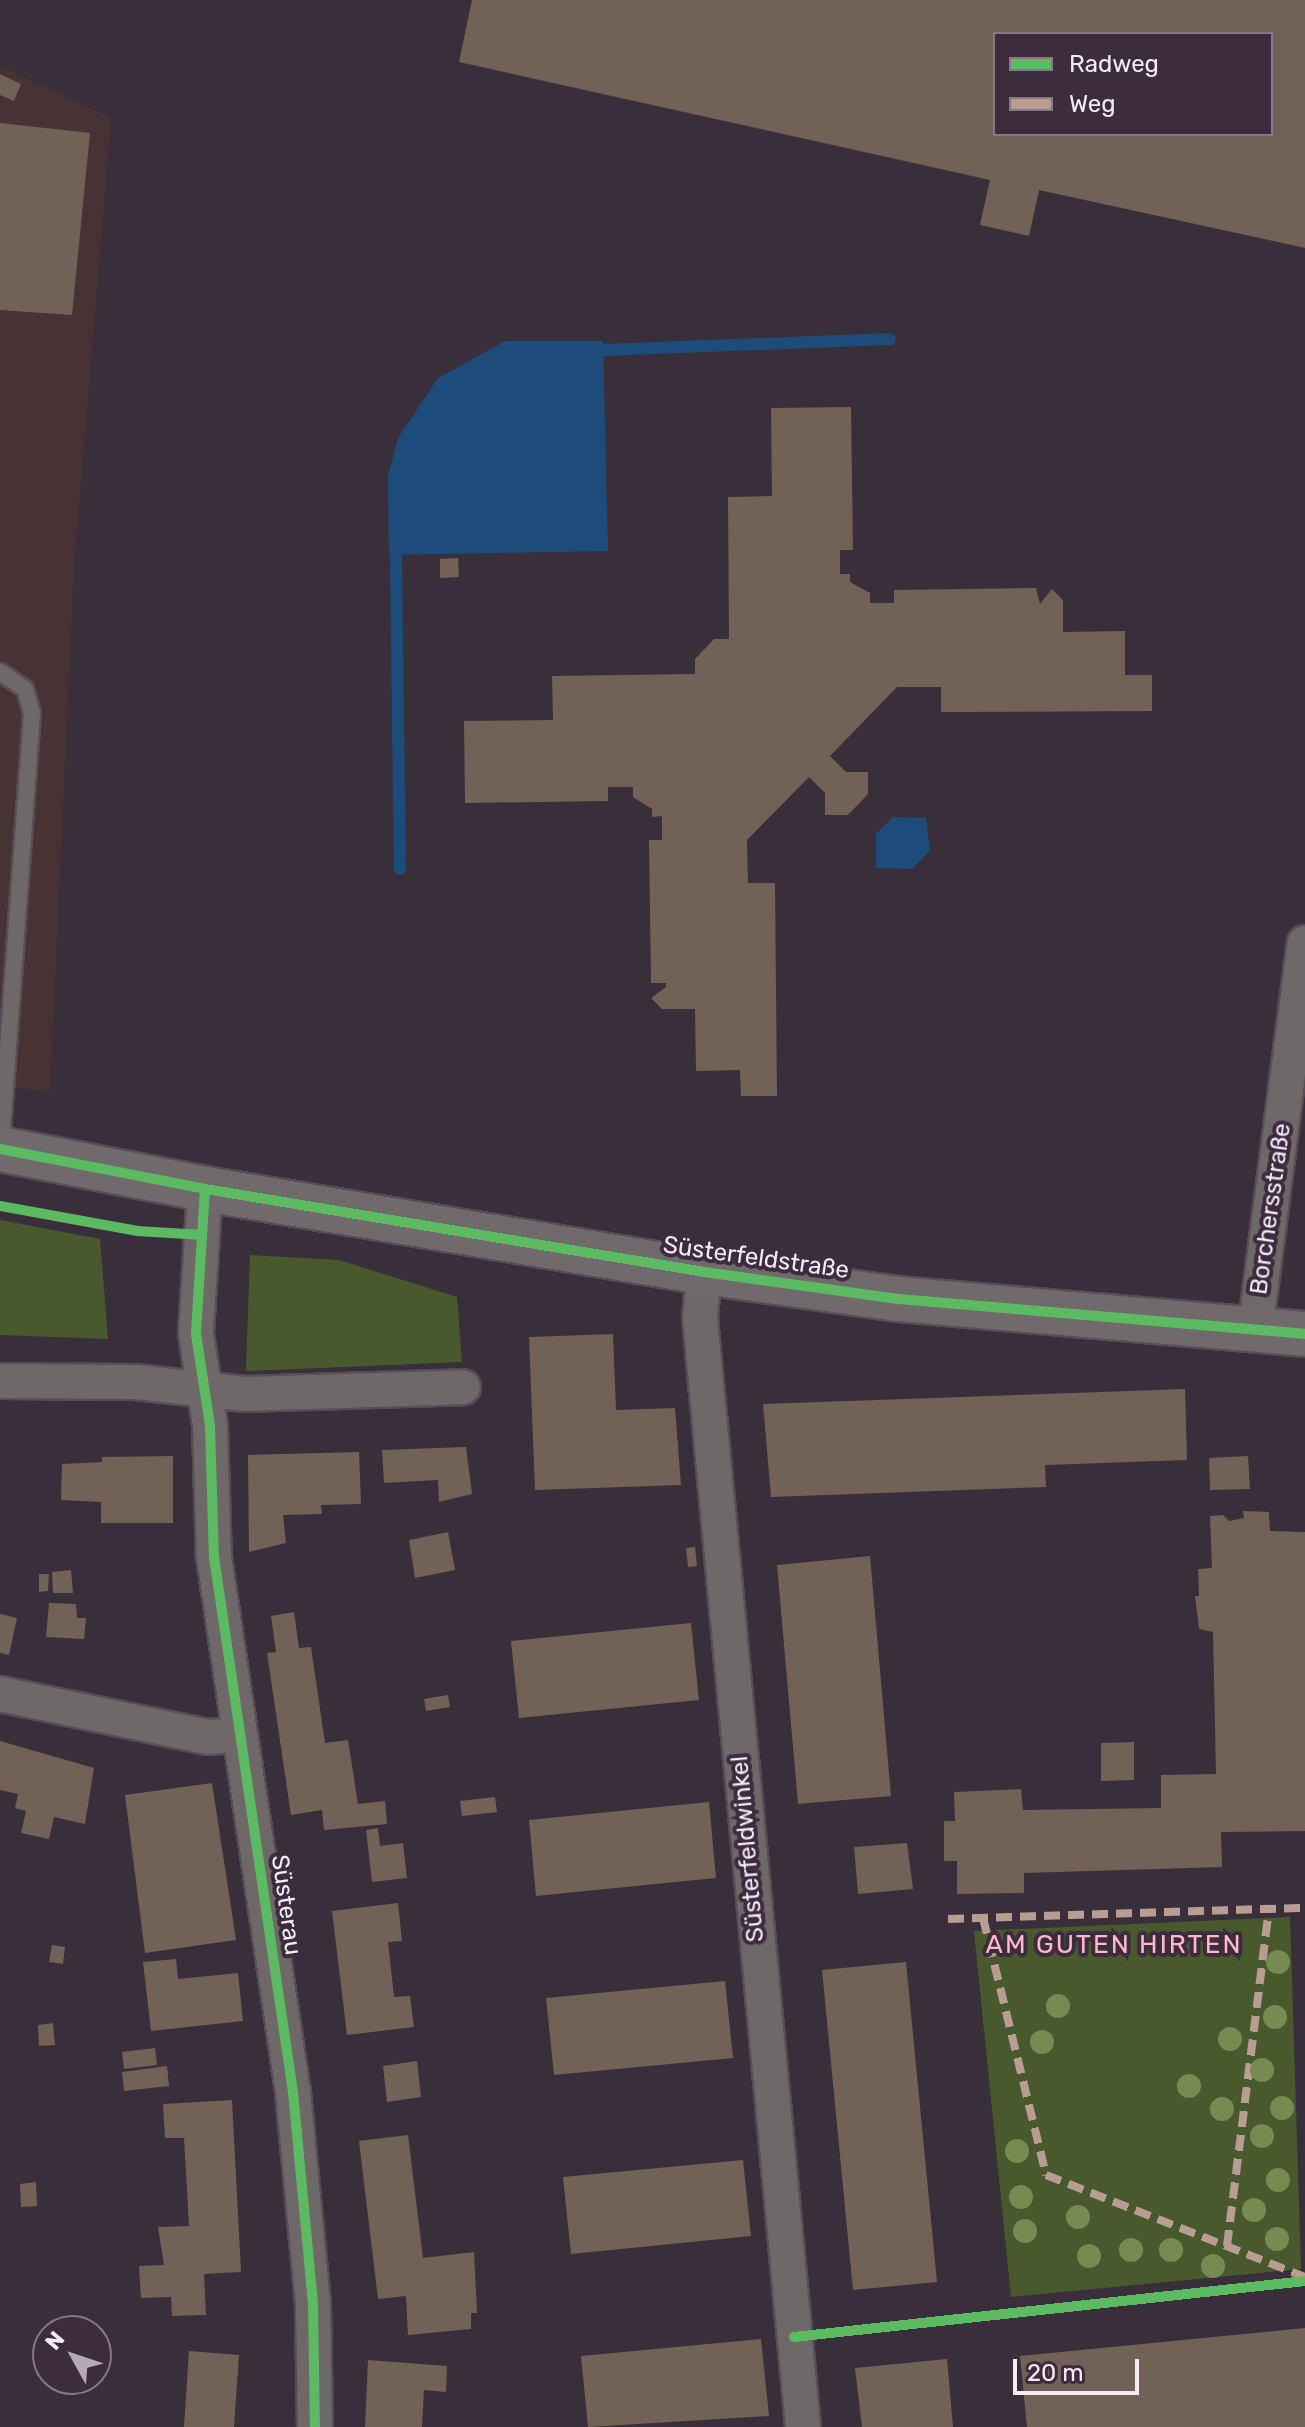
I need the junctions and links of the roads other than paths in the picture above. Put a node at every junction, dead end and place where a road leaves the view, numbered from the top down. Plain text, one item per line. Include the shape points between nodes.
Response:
1 (0, 672) edge
2 (1305, 943) edge
3 (4, 1034) edge
4 (0, 1149) edge
5 (205, 1189) junction
6 (704, 1272) junction
7 (1255, 1331) junction
8 (1305, 1334) edge
9 (0, 1381) edge
10 (463, 1387) dead end
11 (204, 1391) junction
12 (0, 1694) edge
13 (240, 1735) junction
14 (315, 2427) edge
15 (803, 2427) edge

1 - 3 lane via 25,689 32,713
2 - 7 street, Borchersstraße
3 - 4 lane
4 - 5 street, Süsterfeldstraße
5 - 6 street, Süsterfeldstraße
5 - 11 street via 196,1334
6 - 7 street, Süsterfeldstraße via 898,1299
6 - 15 street, Süsterfeldwinkel via 700,1318
7 - 8 street, Süsterfeldstraße
9 - 11 street via 135,1382
10 - 11 street
11 - 13 street, Süsterau via 214,1557
12 - 13 street via 208,1737
13 - 14 street, Süsterau via 293,2092 313,2304

